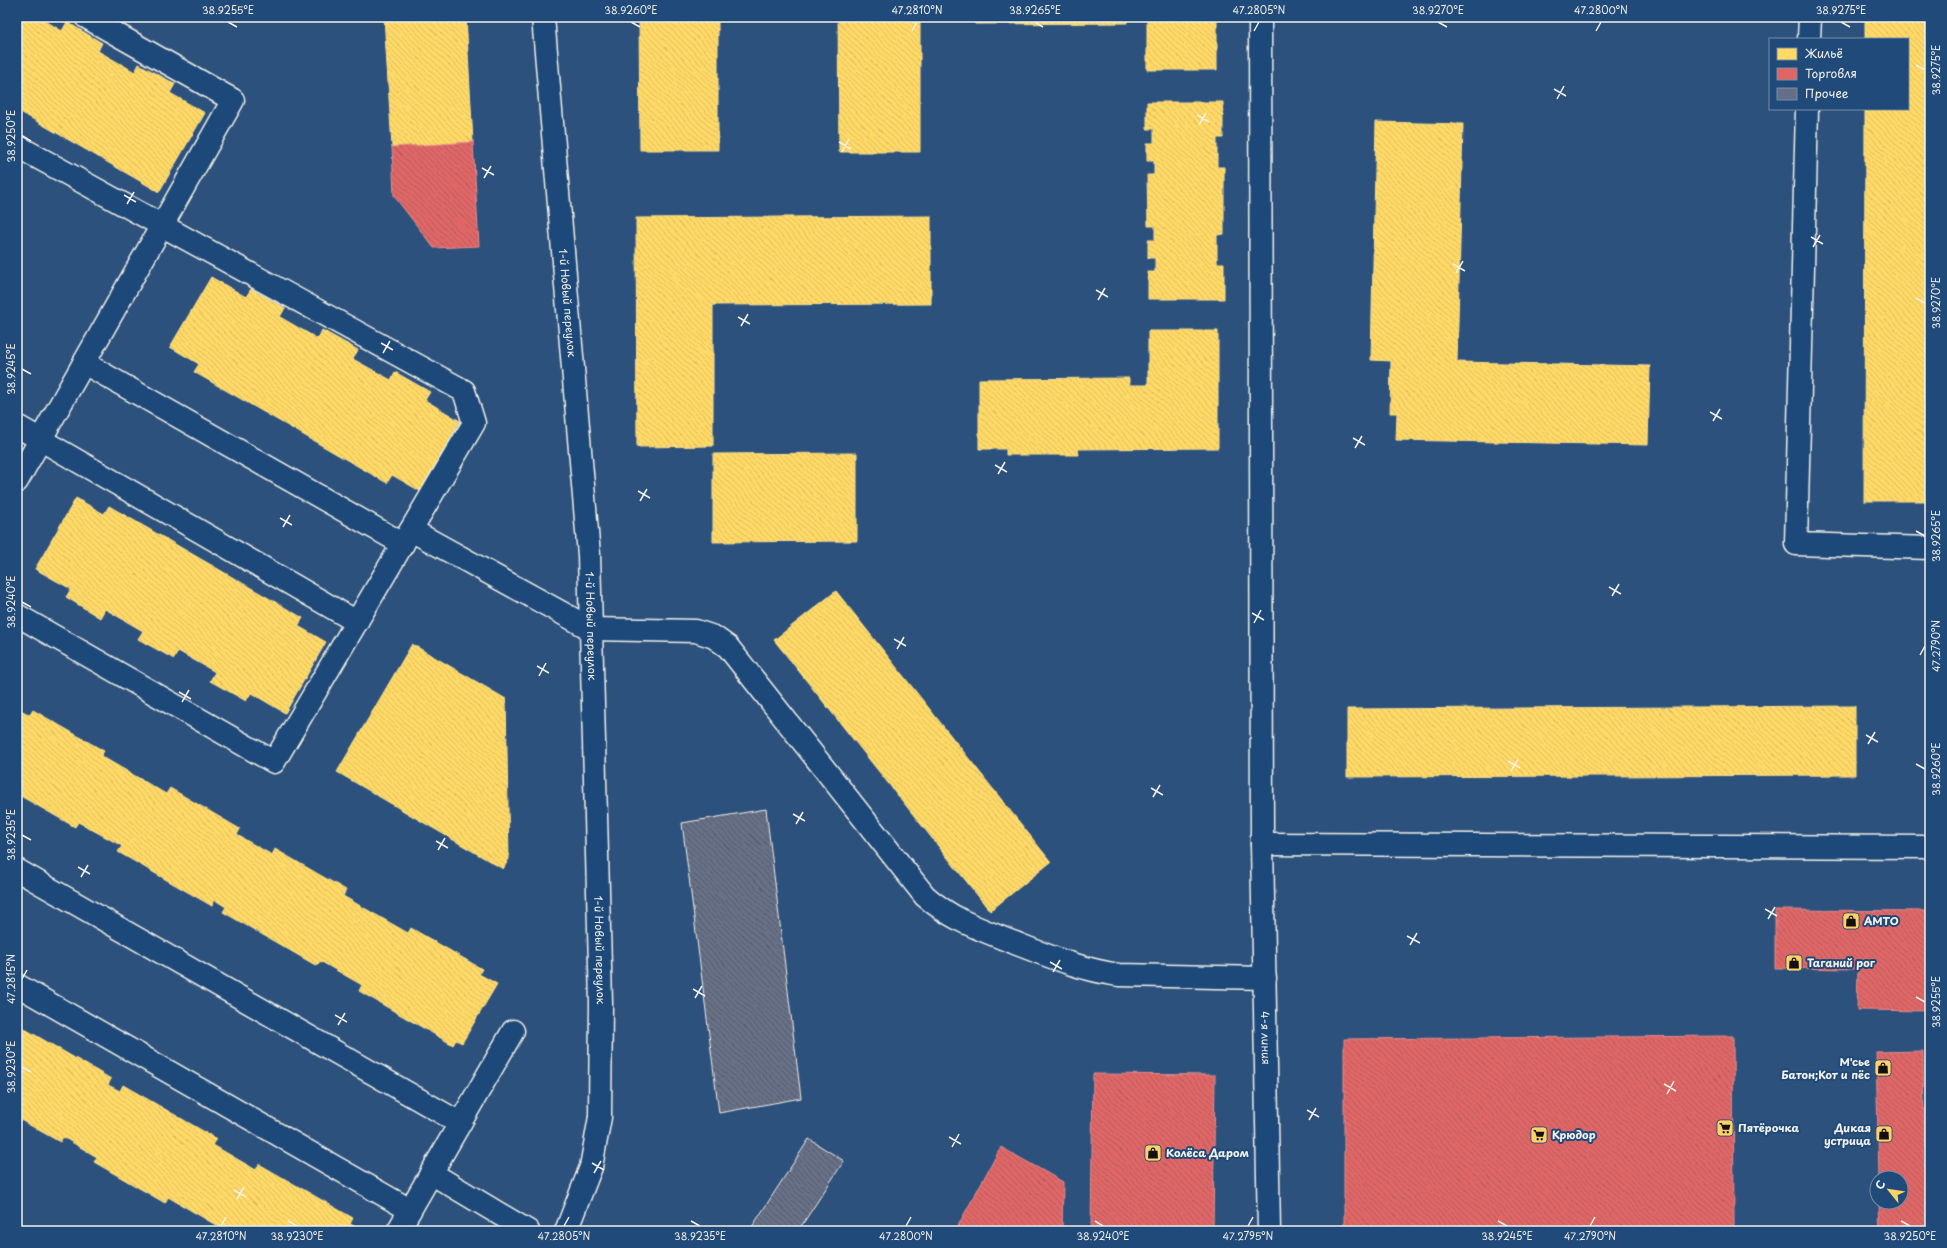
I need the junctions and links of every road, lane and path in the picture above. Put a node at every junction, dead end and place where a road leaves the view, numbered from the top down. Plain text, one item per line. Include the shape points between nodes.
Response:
1 (86, 17) edge
2 (543, 17) edge
3 (1260, 17) edge
4 (1810, 17) edge
5 (1809, 38) edge
6 (1807, 110) edge
7 (17, 146) edge
8 (161, 227) junction
9 (84, 363) junction
10 (17, 426) edge
11 (40, 440) junction
12 (17, 481) edge
13 (407, 537) junction
14 (1930, 548) edge
15 (17, 615) edge
16 (357, 622) junction
17 (591, 629) junction
18 (1262, 844) junction
19 (1930, 847) edge
20 (17, 870) edge
21 (1265, 978) junction
22 (17, 985) edge
23 (513, 1031) dead end
24 (460, 1123) junction
25 (431, 1173) junction
26 (410, 1210) junction
27 (398, 1231) edge
28 (528, 1231) edge
29 (566, 1231) edge
30 (1270, 1231) edge

1 - 8 street via 233,100
2 - 17 street, 1-й Новый переулок via 589,555
3 - 18 street, 4-я линия
4 - 5 street
6 - 14 street via 1796,544
7 - 8 street
8 - 9 street
8 - 13 street via 464,391 474,423
9 - 11 street
9 - 13 street
10 - 11 street
11 - 12 street
11 - 16 street
13 - 16 street
13 - 17 street
15 - 16 street via 274,762
17 - 21 street via 696,631 714,637 728,647 925,896 943,911 963,922 1096,972 1119,975
17 - 29 street, 1-й Новый переулок via 601,1003 600,1117 591,1167
18 - 19 street
18 - 21 street, 4-я линия
20 - 24 street
21 - 30 street, 4-я линия
22 - 26 street
23 - 24 street
24 - 25 street
25 - 26 street
25 - 28 street
26 - 27 street

